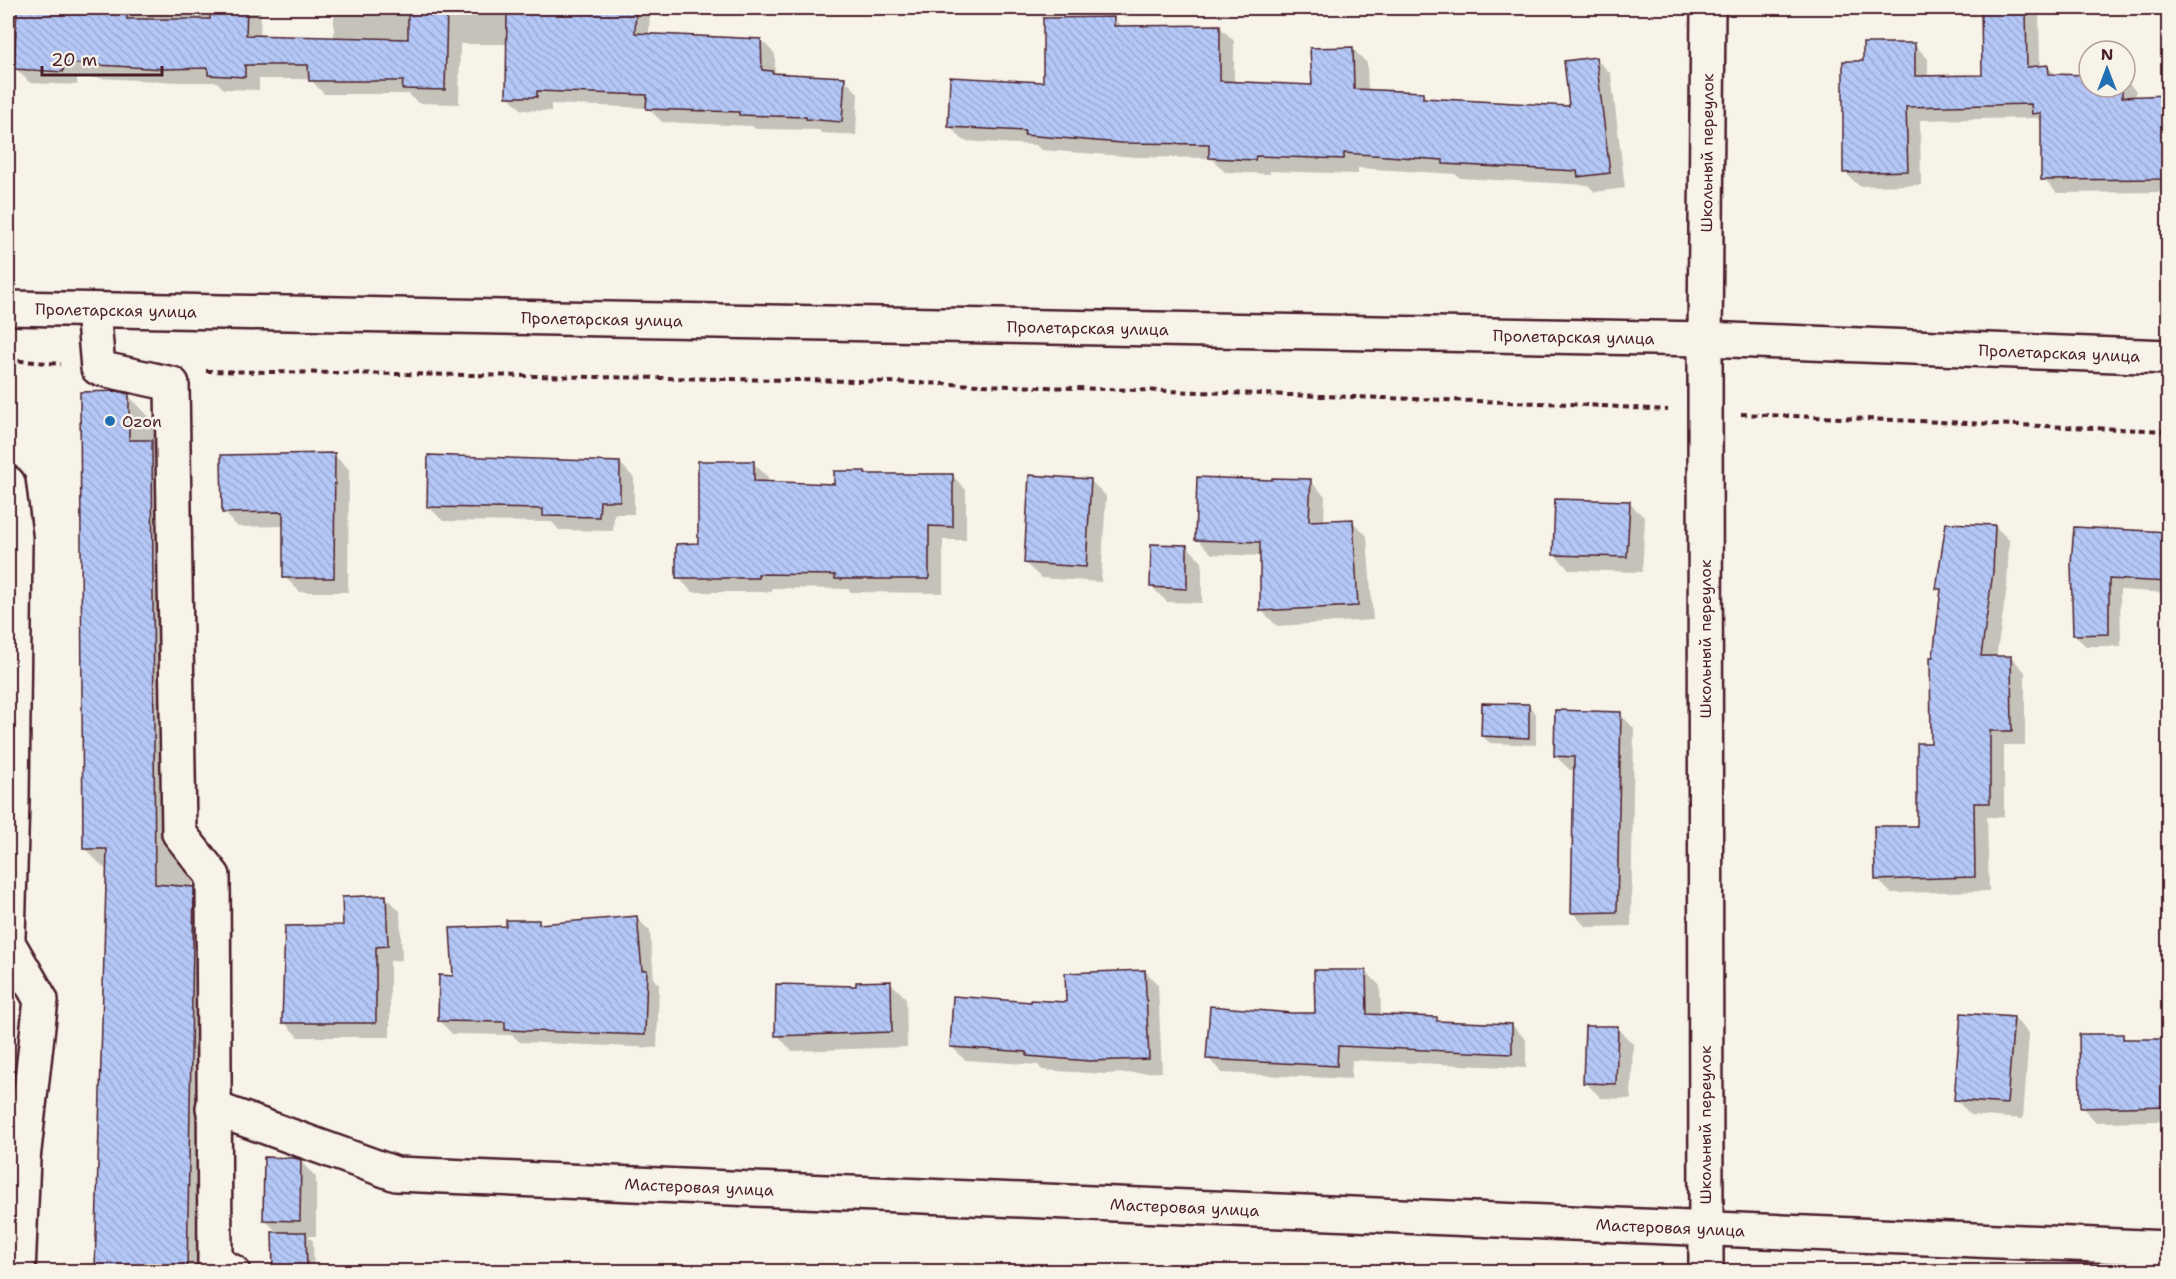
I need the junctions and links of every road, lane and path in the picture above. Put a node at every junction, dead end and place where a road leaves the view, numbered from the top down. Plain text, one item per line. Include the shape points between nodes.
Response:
1 (1708, 8) edge
2 (8, 308) edge
3 (93, 310) junction
4 (1705, 339) junction
5 (2169, 357) edge
6 (8, 360) edge
7 (98, 368) junction
8 (202, 371) dead end
9 (1705, 412) junction
10 (2169, 431) edge
11 (8, 483) edge
12 (8, 937) edge
13 (8, 943) edge
14 (213, 1108) junction
15 (15, 1159) edge
16 (1706, 1230) junction
17 (2169, 1248) edge
18 (18, 1272) edge
19 (233, 1272) edge
20 (1706, 1272) edge

1 - 4 street, Школьный переулок
2 - 3 street, Пролетарская улица
3 - 4 street, Пролетарская улица
3 - 7 street
4 - 5 street, Пролетарская улица
4 - 9 street, Школьный переулок
6 - 7 path
7 - 14 street via 172,384 179,833 213,876
8 - 9 path via 869,382
9 - 10 path
9 - 16 street, Школьный переулок
11 - 12 street via 15,538
13 - 15 street via 41,1000
14 - 16 street, Мастеровая улица via 396,1174
14 - 19 street via 215,1262
15 - 18 street
16 - 17 street, Мастеровая улица
16 - 20 street, Школьный переулок

